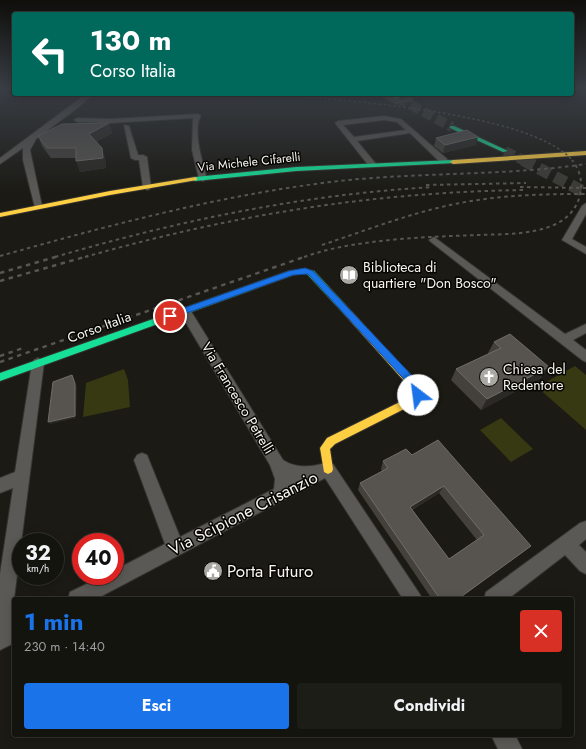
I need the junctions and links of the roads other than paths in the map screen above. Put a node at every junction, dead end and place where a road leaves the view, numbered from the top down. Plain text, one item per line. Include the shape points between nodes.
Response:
1 (54, 123) edge
2 (195, 123) edge
3 (338, 123) edge
4 (402, 123) edge
5 (126, 126) dead end
6 (454, 126) tunnel mouth
7 (412, 131) junction
8 (38, 135) junction
9 (351, 140) junction
10 (506, 153) junction
11 (582, 154) edge
12 (444, 161) junction
13 (0, 162) edge
14 (372, 164) junction
15 (204, 179) junction
16 (147, 187) junction
17 (38, 206) junction
18 (586, 206) edge
19 (0, 215) edge
20 (434, 240) dead end
21 (586, 251) edge
22 (185, 311) junction
23 (586, 328) edge
24 (564, 340) junction
25 (586, 357) edge
26 (38, 363) junction
27 (0, 377) edge
28 (415, 386) joint
29 (142, 460) dead end
30 (278, 465) junction
31 (323, 472) junction
32 (23, 476) junction
33 (0, 486) edge
34 (282, 492) junction
35 (586, 529) edge
36 (567, 544) junction
37 (175, 547) junction
38 (586, 565) edge
39 (81, 597) edge
40 (413, 597) edge
41 (496, 597) edge
42 (12, 633) edge
43 (0, 639) edge
44 (503, 737) edge
45 (511, 749) edge

1 - 8 street
2 - 15 street via 196,150
3 - 9 street
4 - 7 street
5 - 16 street via 135,158 143,157
6 - 10 main road
7 - 9 street
7 - 12 street
8 - 13 street
8 - 17 street via 26,150
9 - 14 street
10 - 11 main road, Via Michele Cifarelli
10 - 12 main road, Via Michele Cifarelli
12 - 14 main road, Via Michele Cifarelli
14 - 15 main road, Via Michele Cifarelli
15 - 16 main road, Via Michele Cifarelli
16 - 17 main road, Via Michele Cifarelli
17 - 19 main road, Via Michele Cifarelli
18 - 21 street via 568,240
20 - 24 street
22 - 26 main road, Corso Italia
22 - 28 main road, Corso Italia via 298,271 310,273
22 - 30 street, Via Francesco Petrelli
23 - 24 street
24 - 25 street
26 - 27 main road, Corso Italia
26 - 32 street
28 - 31 main road, Via Scipione Crisanzio via 418,395 413,400 331,441 325,451 329,461
29 - 37 street
30 - 31 street, Via Francesco Petrelli via 288,472
30 - 34 street, Via Francesco Petrelli via 283,479
31 - 34 street, Via Scipione Crisanzio
31 - 40 street
32 - 33 street
32 - 43 street
34 - 37 street, Via Scipione Crisanzio
35 - 36 street
36 - 38 street
36 - 41 street
37 - 39 street, Via Scipione Crisanzio
42 - 43 street
44 - 45 street

